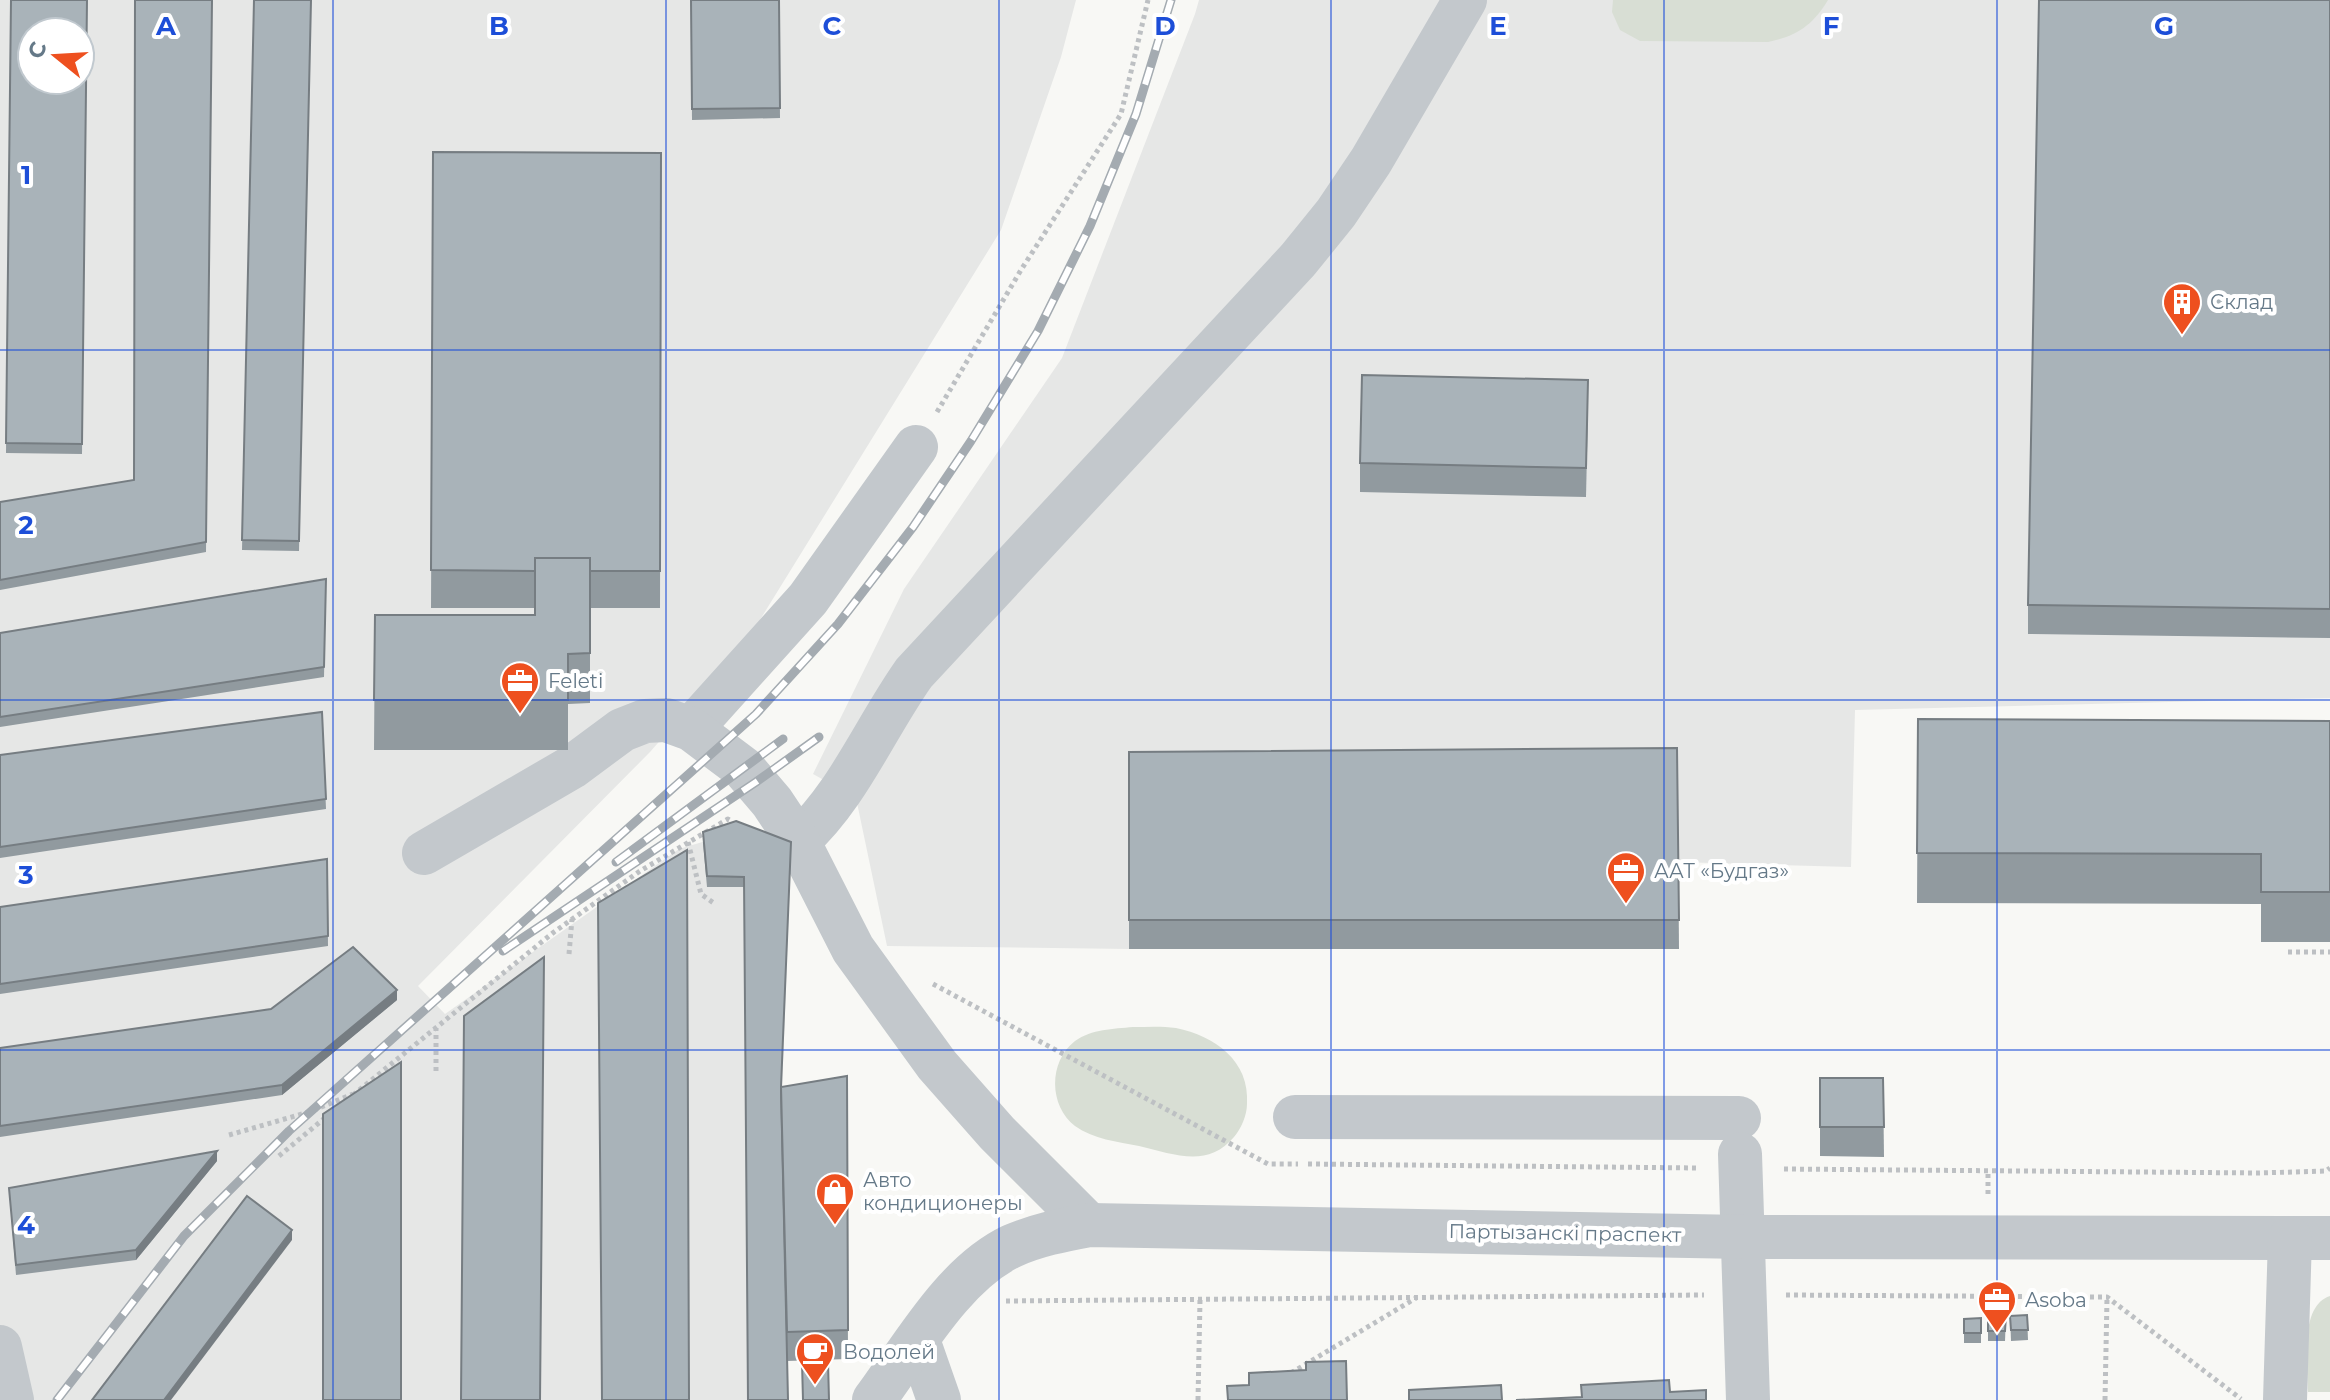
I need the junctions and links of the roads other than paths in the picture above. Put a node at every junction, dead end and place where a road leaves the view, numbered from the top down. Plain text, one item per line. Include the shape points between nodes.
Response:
1 (1465, 0) edge
2 (916, 447) road end
3 (691, 729) junction
4 (798, 841) junction
5 (424, 853) dead end
6 (1295, 1117) dead end
7 (1089, 1225) junction
8 (1744, 1237) junction
9 (2310, 1238) edge
10 (918, 1340) junction
11 (0, 1347) edge
12 (12, 1400) edge
13 (874, 1400) edge
14 (939, 1400) edge
15 (1748, 1400) edge
16 (2285, 1400) edge

1 - 4 street via 1336,213 1254,309 924,661 833,805
2 - 3 street via 808,599
3 - 4 street via 743,768
3 - 5 street via 666,720 622,730 572,767
4 - 7 street via 853,949 937,1065
6 - 8 street via 1740,1147
7 - 8 street, Партызанскі праспект
7 - 10 street, Партызанскі праспект via 1048,1232 1009,1248 972,1273
8 - 9 street, Партызанскі праспект
8 - 15 street
9 - 16 street
10 - 13 street, Партызанскі праспект
10 - 14 street
11 - 12 street

